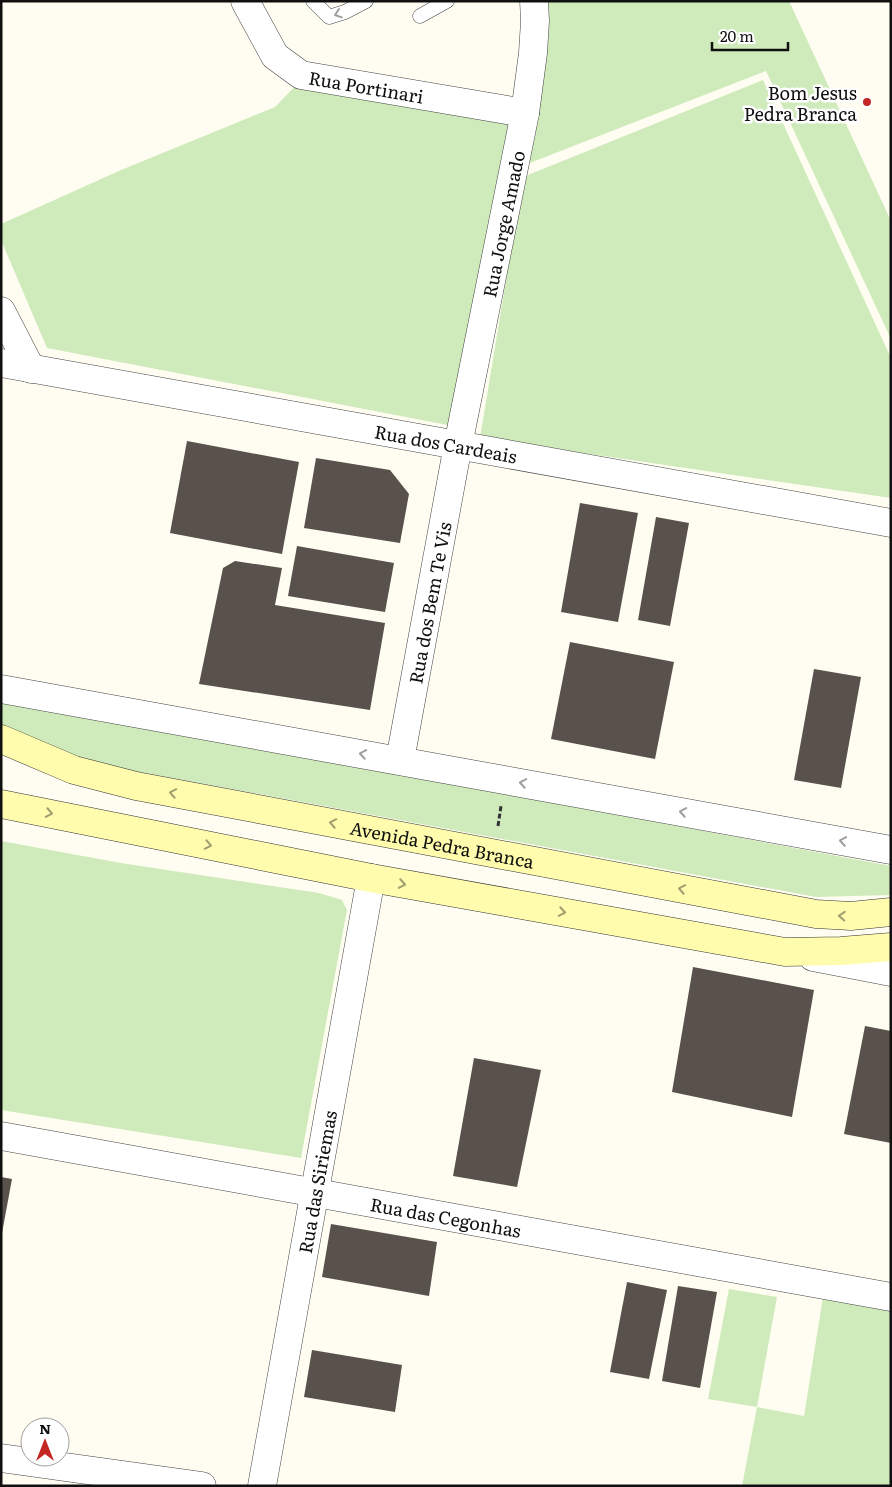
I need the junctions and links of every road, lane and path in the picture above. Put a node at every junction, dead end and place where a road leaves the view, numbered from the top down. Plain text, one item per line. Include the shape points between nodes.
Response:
1 (245, 1) edge
2 (313, 1) edge
3 (366, 1) edge
4 (447, 1) edge
5 (534, 1) edge
6 (420, 16) dead end
7 (525, 113) junction
8 (1, 311) edge
9 (1, 363) edge
10 (31, 369) junction
11 (458, 445) junction
12 (891, 523) edge
13 (1, 689) edge
14 (1, 739) edge
15 (400, 760) junction
16 (1, 804) edge
17 (891, 850) edge
18 (371, 878) junction
19 (891, 912) edge
20 (891, 946) edge
21 (785, 952) junction
22 (891, 972) edge
23 (1, 1136) edge
24 (316, 1194) junction
25 (891, 1297) edge
26 (1, 1458) edge
27 (202, 1486) edge
28 (262, 1486) edge

1 - 7 street, Rua Portinari via 275,56 301,75
3 -> 2 lane via 329,18
4 - 6 lane
5 - 7 street, Rua Jorge Amado via 534,54
7 - 11 street, Rua Jorge Amado
8 - 10 street
9 - 10 street, Rua dos Cardeais
10 - 11 street, Rua dos Cardeais
11 - 12 street, Rua dos Cardeais
11 - 15 street, Rua dos Bem Te Vis
15 -> 13 street
19 -> 14 main road, Avenida Pedra Branca via 851,916 816,914 136,786 74,770
17 -> 15 street
16 -> 18 main road
18 -> 21 main road
18 - 24 street, Rua das Siriemas
20 - 21 main road
21 - 22 street
23 - 24 street, Rua das Cegonhas
24 - 25 street, Rua das Cegonhas
24 - 28 street, Rua das Siriemas
26 - 27 street

